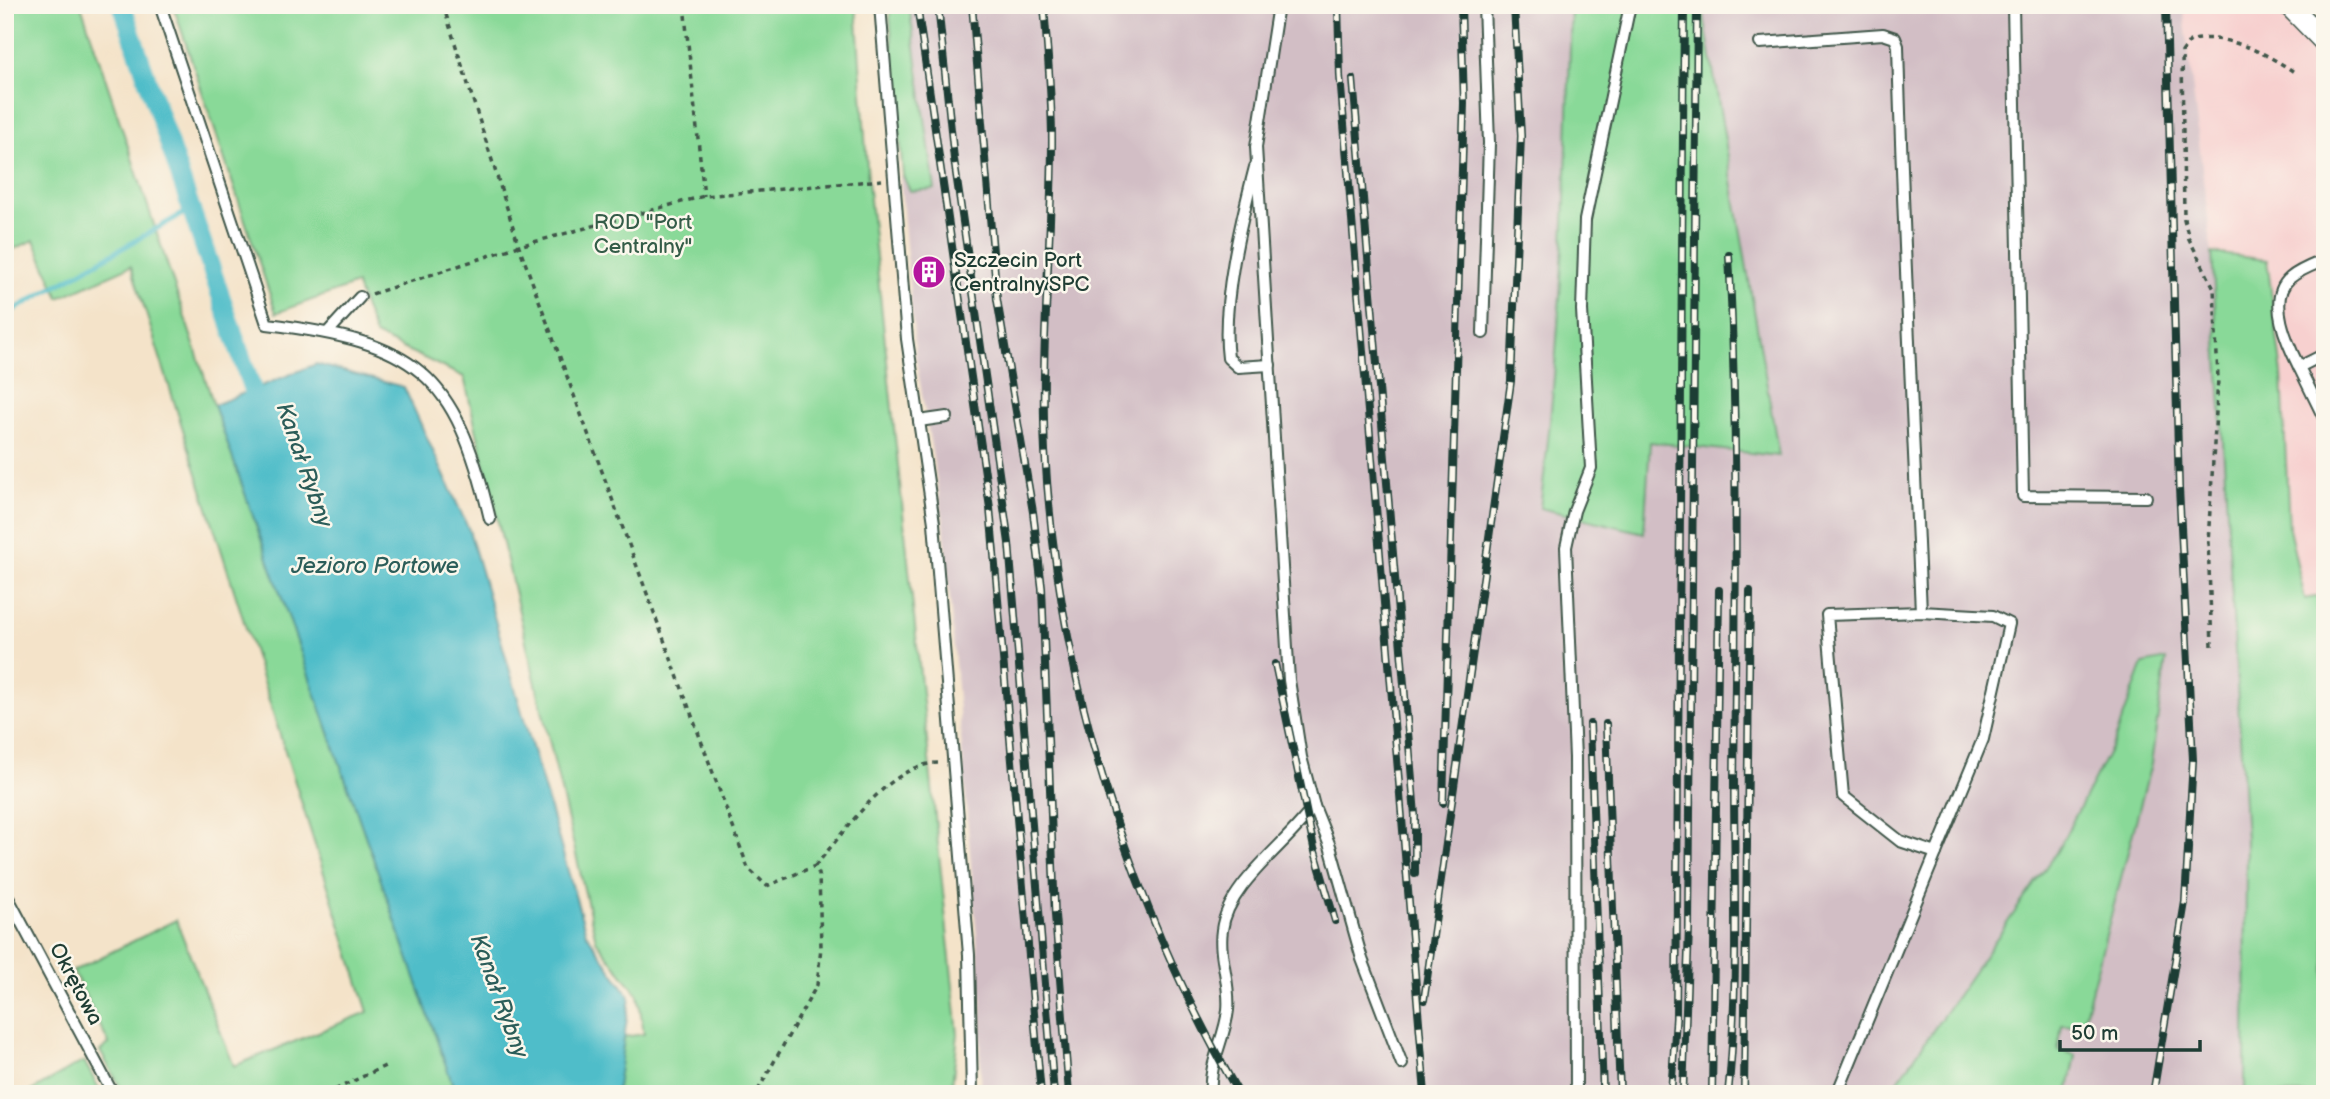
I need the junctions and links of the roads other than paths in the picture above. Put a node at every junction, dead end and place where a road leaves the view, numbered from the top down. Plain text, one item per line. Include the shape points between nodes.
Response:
1 (160, 5) edge
2 (880, 5) edge
3 (1278, 5) edge
4 (1484, 5) edge
5 (1630, 5) edge
6 (2013, 5) edge
7 (2289, 5) edge
8 (1760, 43) dead end
9 (2325, 43) edge
10 (1257, 158) junction
11 (2325, 260) edge
12 (360, 298) road end
13 (328, 332) junction
14 (1483, 333) dead end
15 (2325, 354) edge
16 (1270, 365) junction
17 (2299, 367) junction
18 (947, 417) dead end
19 (2325, 420) edge
20 (919, 421) junction
21 (2146, 497) dead end
22 (489, 519) dead end
23 (1921, 612) junction
24 (1314, 806) junction
25 (1936, 853) junction
26 (5, 892) edge
27 (1402, 1064) dead end
28 (113, 1094) edge
29 (972, 1094) edge
30 (1211, 1094) edge
31 (1576, 1094) edge
32 (1837, 1094) edge

1 - 13 lane via 267,324
2 - 20 lane via 907,339
3 - 10 lane
4 - 14 lane via 1489,143
5 - 31 lane via 1585,220 1582,310 1591,468 1566,547 1575,771
6 - 21 lane via 2023,496
7 - 9 street
8 - 23 lane via 1883,34 1895,38 1898,46
10 - 16 lane
10 - 16 lane via 1226,339 1228,358 1238,367
11 - 17 lane via 2291,276 2281,295 2281,323
12 - 13 lane
13 - 22 lane via 399,355 430,379 465,437
15 - 17 lane
16 - 24 lane via 1289,680
17 - 19 lane
18 - 20 lane
20 - 29 lane via 934,523 965,893
23 - 25 lane via 1993,616 2009,624 1983,739
23 - 25 lane via 1827,615 1843,796 1900,841
24 - 27 lane via 1362,959
24 - 30 lane via 1240,890 1226,914 1221,945 1228,1009 1210,1072
25 - 32 lane
26 - 28 lane, Okrętowa

